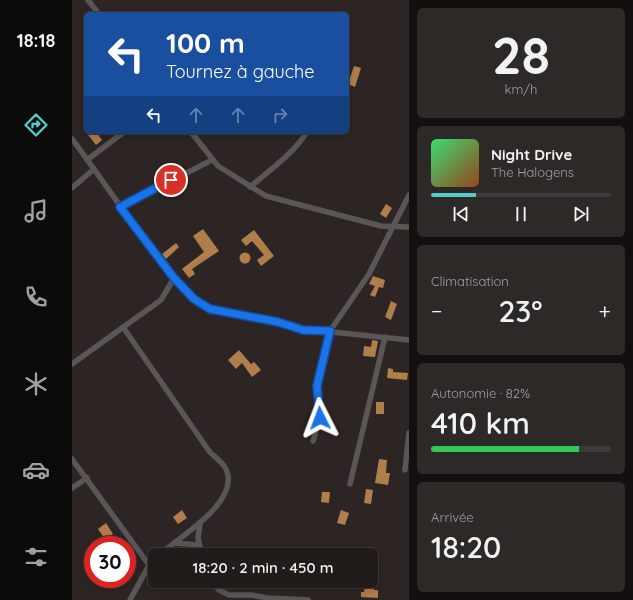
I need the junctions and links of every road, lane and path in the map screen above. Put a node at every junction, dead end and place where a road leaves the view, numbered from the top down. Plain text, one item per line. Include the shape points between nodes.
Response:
1 (88, 0) edge
2 (97, 12) edge
3 (121, 134) edge
4 (192, 134) edge
5 (305, 134) edge
6 (72, 139) edge
7 (87, 160) junction
8 (212, 160) junction
9 (94, 170) junction
10 (72, 188) edge
11 (250, 188) junction
12 (409, 196) edge
13 (120, 207) junction
14 (409, 226) edge
15 (394, 227) junction
16 (174, 278) junction
17 (123, 327) junction
18 (330, 331) junction
19 (385, 336) junction
20 (409, 340) edge
21 (72, 364) edge
22 (409, 433) edge
23 (313, 441) dead end
24 (72, 459) edge
25 (405, 470) dead end
26 (87, 478) junction
27 (350, 484) dead end
28 (72, 488) edge
29 (200, 524) junction
30 (174, 543) junction
31 (199, 545) junction
32 (168, 548) edge
33 (200, 548) edge
34 (148, 564) edge
35 (148, 567) edge
36 (217, 588) edge
37 (130, 600) edge
38 (308, 600) edge

1 - 2 street
3 - 7 street
4 - 8 street
5 - 11 street via 290,152
6 - 7 street
7 - 9 street
8 - 11 street
8 - 13 street
9 - 10 street
9 - 13 street
11 - 15 street via 279,201 324,210 380,226
12 - 15 street
13 - 16 street
14 - 15 street
15 - 18 street via 369,274
16 - 17 street via 161,300
16 - 18 street via 194,299 210,309 278,322 303,330
17 - 21 street
17 - 29 street via 209,451 226,468 228,476 225,492
18 - 19 street
18 - 23 street via 317,386 320,418
19 - 20 street
19 - 27 street
22 - 25 street
24 - 26 street
26 - 28 street
26 - 34 street
29 - 30 street
29 - 31 street
30 - 31 street
30 - 32 street
31 - 33 street
35 - 37 street
36 - 38 street via 229,595

